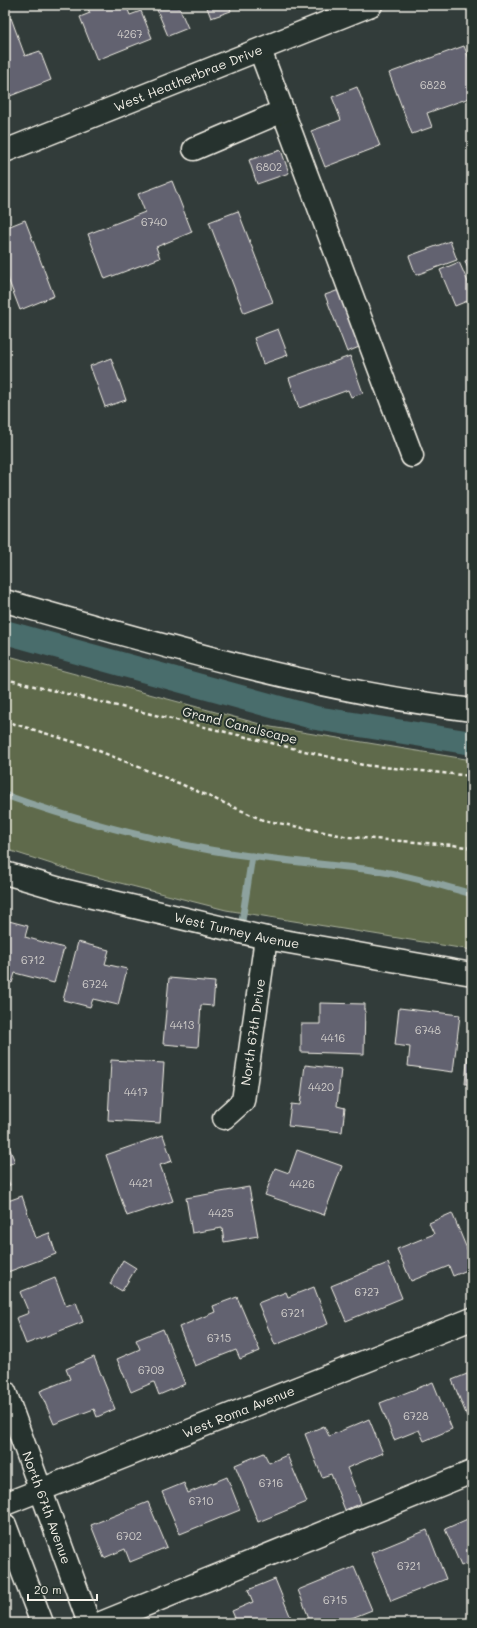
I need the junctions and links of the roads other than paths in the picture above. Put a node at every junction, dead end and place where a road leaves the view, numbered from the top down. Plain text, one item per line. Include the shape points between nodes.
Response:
1 (371, 5) edge
2 (260, 50) junction
3 (283, 111) junction
4 (194, 149) dead end
5 (5, 151) edge
6 (412, 456) dead end
7 (5, 601) edge
8 (472, 710) edge
9 (5, 873) edge
10 (266, 938) junction
11 (472, 974) edge
12 (224, 1118) dead end
13 (472, 1319) edge
14 (5, 1392) edge
15 (472, 1472) edge
16 (42, 1490) junction
17 (5, 1504) edge
18 (5, 1525) edge
19 (40, 1622) edge
20 (89, 1623) edge
21 (101, 1623) edge

1 - 2 street, West Heatherbrae Drive
2 - 3 street
2 - 5 street, West Heatherbrae Drive
3 - 4 street
3 - 6 street
7 - 8 street via 180,651 301,680 413,702
9 - 10 street, West Turney Avenue via 67,892
10 - 11 street, West Turney Avenue
10 - 12 street, North 67th Drive via 243,1101
13 - 16 street, West Roma Avenue
14 - 16 street, North 67th Avenue
15 - 21 street
16 - 17 street, West Roma Avenue
16 - 20 street, North 67th Avenue
18 - 19 street

